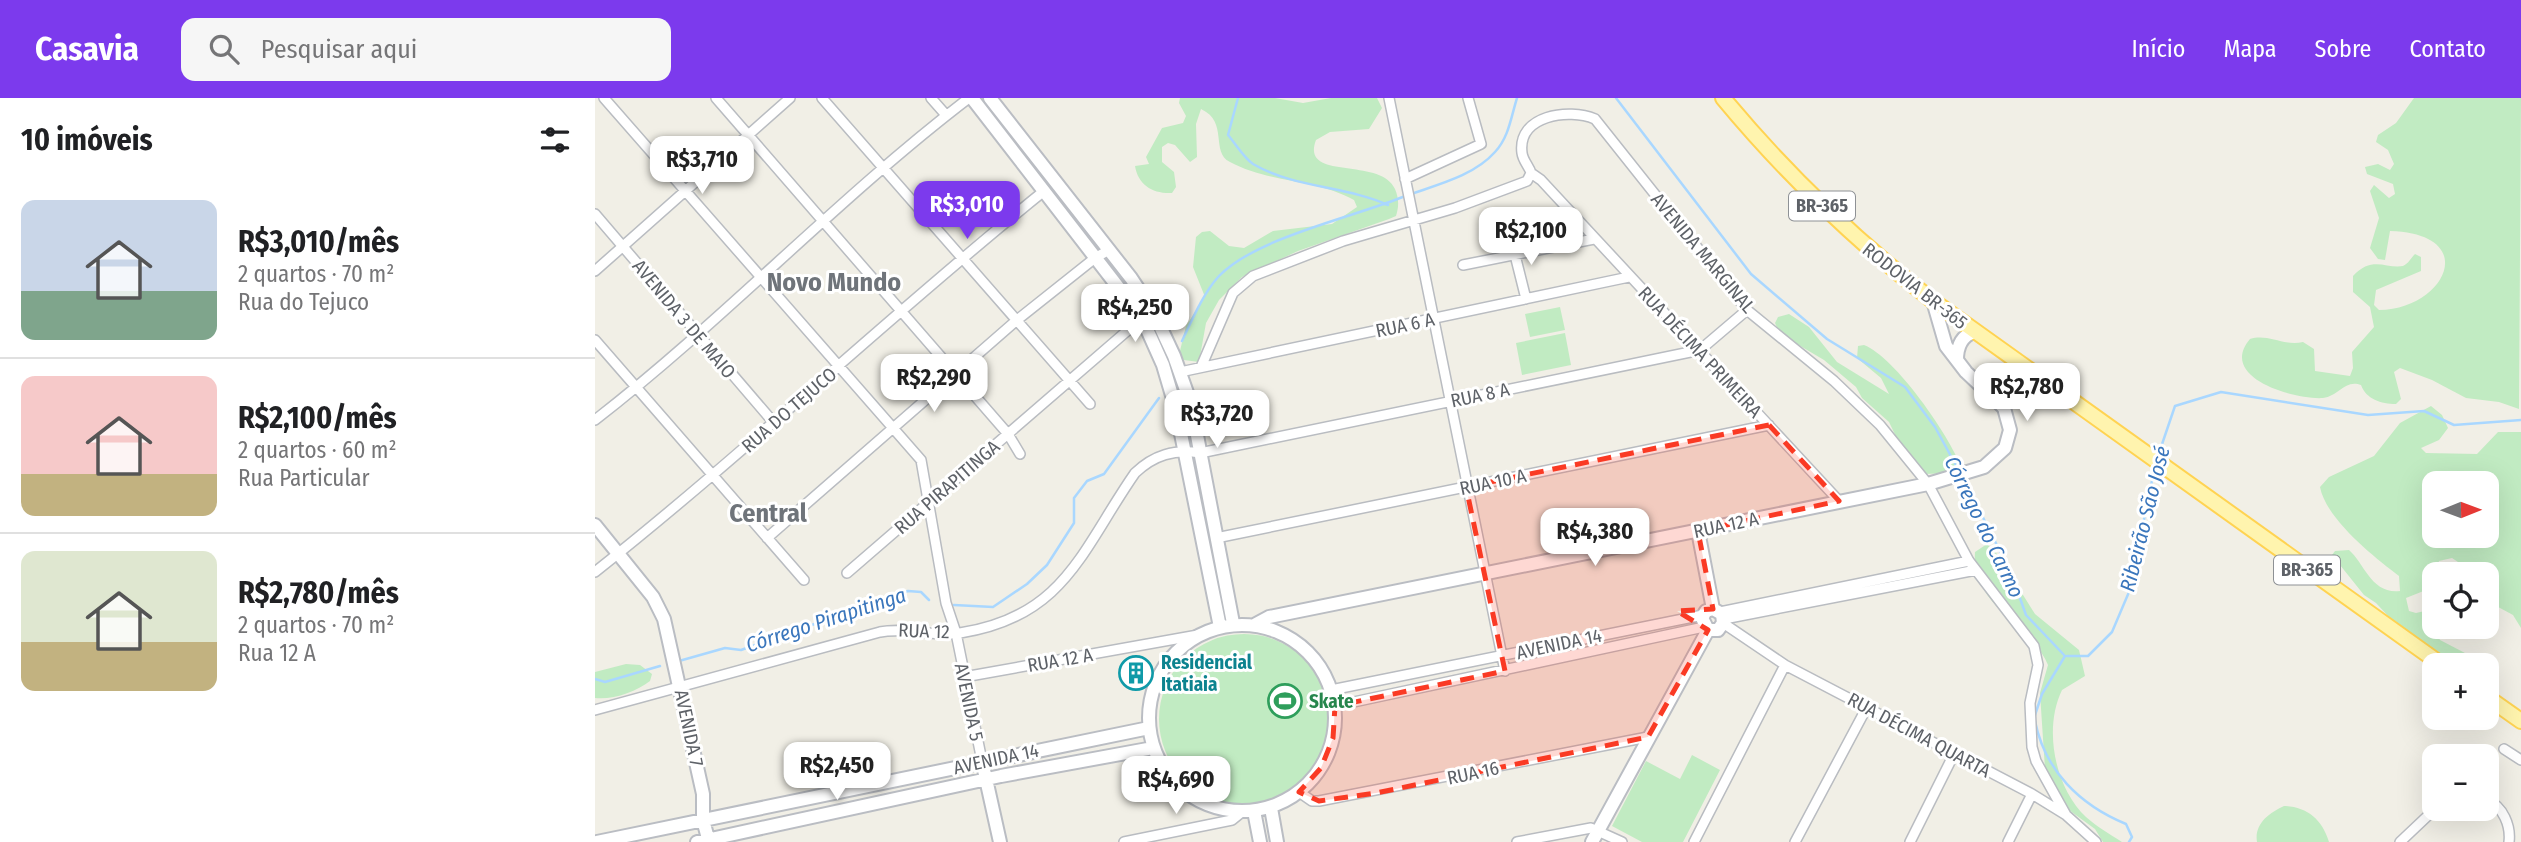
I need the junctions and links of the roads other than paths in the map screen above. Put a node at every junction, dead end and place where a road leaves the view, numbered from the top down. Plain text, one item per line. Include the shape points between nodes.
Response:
1 (602, 98) edge
2 (716, 98) edge
3 (790, 98) edge
4 (822, 98) edge
5 (931, 98) edge
6 (970, 98) edge
7 (990, 98) edge
8 (1389, 98) edge
9 (1468, 98) edge
10 (1723, 98) edge
11 (595, 102) edge
12 (946, 115) junction
13 (748, 135) junction
14 (883, 167) junction
15 (1531, 173) junction
16 (1406, 183) junction
17 (1044, 191) junction
18 (684, 192) junction
19 (595, 214) edge
20 (1415, 221) junction
21 (823, 223) junction
22 (1594, 239) junction
23 (624, 247) junction
24 (1109, 250) junction
25 (1515, 255) junction
26 (962, 257) junction
27 (1095, 258) junction
28 (1463, 265) dead end
29 (595, 271) edge
30 (1629, 277) junction
31 (761, 278) junction
32 (1527, 299) junction
33 (1933, 302) junction
34 (1747, 310) junction
35 (900, 312) junction
36 (1142, 318) junction
37 (1433, 319) junction
38 (1017, 320) junction
39 (1974, 332) junction
40 (697, 336) junction
41 (595, 340) edge
42 (1700, 350) junction
43 (1957, 360) junction
44 (1201, 367) junction
45 (838, 368) junction
46 (1180, 372) junction
47 (956, 375) junction
48 (1069, 380) junction
49 (636, 388) junction
50 (1450, 401) junction
51 (1090, 404) dead end
52 (595, 420) edge
53 (774, 423) junction
54 (1769, 425) junction
55 (893, 430) junction
56 (1008, 434) junction
57 (1185, 453) junction
58 (1200, 453) junction
59 (1020, 454) dead end
60 (713, 477) junction
61 (1929, 484) junction
62 (1467, 487) junction
63 (1839, 501) junction
64 (929, 502) junction
65 (595, 525) edge
66 (1698, 531) junction
67 (767, 538) junction
68 (1216, 538) junction
69 (617, 554) junction
70 (1969, 561) junction
71 (1976, 570) junction
72 (595, 572) edge
73 (847, 573) dead end
74 (1485, 573) junction
75 (804, 580) dead end
76 (1714, 620) junction
77 (1256, 624) junction
78 (1226, 625) junction
79 (955, 634) junction
80 (1198, 635) junction
81 (2425, 653) edge
82 (1502, 656) junction
83 (1785, 665) junction
84 (1505, 671) junction
85 (964, 677) junction
86 (680, 687) junction
87 (1331, 690) junction
88 (2499, 705) edge
89 (1335, 706) junction
90 (1867, 707) junction
91 (595, 710) edge
92 (2521, 721) edge
93 (1149, 727) junction
94 (1648, 737) junction
95 (1153, 748) junction
96 (2504, 749) dead end
97 (1954, 754) junction
98 (2521, 760) edge
99 (982, 761) junction
100 (986, 779) junction
101 (856, 788) junction
102 (839, 791) junction
103 (1299, 792) junction
104 (2032, 794) junction
105 (860, 806) junction
106 (1271, 808) junction
107 (2499, 809) edge
108 (841, 810) junction
109 (1248, 811) junction
110 (2066, 816) junction
111 (715, 817) junction
112 (2422, 821) edge
113 (687, 823) junction
114 (732, 835) junction
115 (1596, 836) edge
116 (2094, 839) edge
117 (707, 841) edge
118 (597, 842) edge
119 (1000, 842) edge
120 (1124, 842) edge
121 (1260, 842) edge
122 (1277, 842) edge
123 (1517, 842) edge
124 (1622, 842) edge
125 (1694, 842) edge
126 (1795, 842) edge
127 (1910, 842) edge
128 (2008, 842) edge
129 (2400, 842) edge
130 (2509, 842) edge

1 - 11 street
1 - 18 street, AVENIDA 5
2 - 13 street
3 - 13 street
4 - 14 street
5 - 12 street
6 - 12 street
6 - 17 main road
7 - 24 main road
8 - 16 street
9 - 16 street via 1481,144
10 - 33 main road, RODOVIA BR-365 / BR-365 via 1855,239
12 - 14 street
13 - 18 street
13 - 21 street
14 - 21 street
14 - 26 street
15 - 20 street via 1527,181 1515,186
15 - 22 street, RUA DÉCIMA PRIMEIRA
15 - 34 street, AVENIDA MARGINAL via 1522,144 1534,122 1571,114 1595,119
16 - 20 street
17 - 26 street, RUA DO TEJUCO
17 - 27 main road
18 - 23 street
18 - 31 street, AVENIDA 5
19 - 23 street, AVENIDA 3 DE MAIO
20 - 37 street
20 - 44 street via 1343,241 1253,276 1233,293
21 - 31 street
21 - 35 street
22 - 25 street
22 - 30 street, RUA DÉCIMA PRIMEIRA
23 - 29 street
23 - 40 street, AVENIDA 3 DE MAIO
24 - 27 street
24 - 46 main road via 1153,311
25 - 28 street
25 - 32 street
26 - 35 street, RUA DO TEJUCO
26 - 38 street
27 - 36 main road
27 - 38 street
30 - 32 street, RUA 6 A
30 - 42 street, RUA DÉCIMA PRIMEIRA
31 - 40 street
31 - 45 street, AVENIDA 5
32 - 37 street, RUA 6 A
33 - 39 main road, RODOVIA BR-365 / BR-365
33 - 43 main road, RUA 12 A via 1946,346
34 - 42 street, RUA 8 A
34 - 61 street, AVENIDA MARGINAL via 1871,416
35 - 45 street, RUA DO TEJUCO
35 - 47 street
36 - 48 street, RUA PIRAPITINGA
36 - 57 main road via 1163,365
37 - 44 street, RUA 6 A
37 - 50 street
38 - 47 street
38 - 48 street
39 - 43 main road via 1960,344
39 - 81 main road, RODOVIA BR-365 / BR-365
40 - 49 street
40 - 53 street, AVENIDA 3 DE MAIO
41 - 49 street
42 - 50 street, RUA 8 A
42 - 54 street, RUA DÉCIMA PRIMEIRA
43 - 61 main road, RUA 12 A via 2008,413 2008,440 1984,467
44 - 46 street, RUA 6 A
45 - 53 street, RUA DO TEJUCO
45 - 55 street, AVENIDA 5
46 - 58 main road
47 - 55 street
47 - 56 street
48 - 51 street
48 - 56 street, RUA PIRAPITINGA
49 - 52 street
49 - 60 street
50 - 58 street, RUA 8 A
50 - 62 street
53 - 60 street, RUA DO TEJUCO
54 - 62 street, RUA 10 A
54 - 63 street, RUA DÉCIMA PRIMEIRA
55 - 64 street, AVENIDA 5 via 921,460
55 - 67 street
56 - 59 street
56 - 64 street, RUA PIRAPITINGA
57 - 58 street, RUA 8 A
57 - 78 main road
57 - 79 street, RUA 12 via 1167,453 1135,473 1080,562 1046,598 1005,619
58 - 68 main road
60 - 67 street
60 - 69 street, RUA DO TEJUCO
61 - 63 main road, RUA 12 A
61 - 70 street, AVENIDA MARGINAL
62 - 68 street, RUA 10 A
62 - 74 street
63 - 66 main road, RUA 12 A
64 - 73 street, RUA PIRAPITINGA
64 - 79 street, AVENIDA 5
65 - 69 main road, AVENIDA 7
66 - 74 main road, RUA 12 A
66 - 76 main road
67 - 75 street
68 - 78 main road
69 - 72 street, RUA DO TEJUCO
69 - 86 main road, AVENIDA 7 via 658,605
70 - 71 street, AVENIDA MARGINAL
70 - 76 street, AVENIDA 14
71 - 76 street, AVENIDA 14
71 - 110 street, AVENIDA MARGINAL via 2034,646 2038,666 2030,703 2032,747
74 - 77 main road, RUA 12 A via 1269,617
74 - 82 street
76 - 82 street, AVENIDA 14
76 - 83 street, RUA DÉCIMA QUARTA
76 - 84 street, AVENIDA 14
76 - 94 main road
77 - 78 main road
77 - 87 main road via 1301,645 1320,666
78 - 80 main road
79 - 85 street, AVENIDA 5
79 - 86 street, RUA 12 via 893,629
80 - 85 street, RUA 12 A
80 - 93 main road via 1175,651 1159,674
82 - 84 street
82 - 87 street, AVENIDA 14
83 - 90 street, RUA DÉCIMA QUARTA
83 - 125 street
84 - 89 street, AVENIDA 14
85 - 99 street, AVENIDA 5
86 - 91 street, RUA 12
86 - 111 main road, AVENIDA 7 via 703,794
87 - 89 main road
88 - 92 main road
89 - 103 main road via 1333,738 1321,768
90 - 97 street, RUA DÉCIMA QUARTA
90 - 126 street
93 - 95 main road
93 - 99 main road, AVENIDA 14
94 - 103 street, RUA 16 via 1376,793 1312,801
94 - 115 main road
95 - 100 main road, AVENIDA 14
95 - 109 main road via 1164,771 1182,790 1204,804
96 - 98 street
97 - 104 street, RUA DÉCIMA QUARTA
97 - 127 street
99 - 100 main road, AVENIDA 5
99 - 101 main road, AVENIDA 14
100 - 105 main road, AVENIDA 14
100 - 119 main road, AVENIDA 5
101 - 102 main road, AVENIDA 14
101 - 105 main road via 853,798
102 - 108 main road via 845,800
102 - 111 main road, AVENIDA 14
103 - 106 main road
104 - 110 street, RUA DÉCIMA QUARTA
104 - 128 street
105 - 108 main road, AVENIDA 14
106 - 109 main road
106 - 122 main road
107 - 130 street via 2510,832
108 - 114 main road, AVENIDA 14
109 - 120 street via 1232,820
109 - 121 main road
110 - 116 street, RUA DÉCIMA QUARTA
111 - 113 main road, AVENIDA 14
111 - 114 main road
111 - 117 main road, AVENIDA 7
112 - 129 street
113 - 117 main road
113 - 118 main road, AVENIDA 14
114 - 117 main road, AVENIDA 14
115 - 123 street via 1581,828
115 - 124 street

